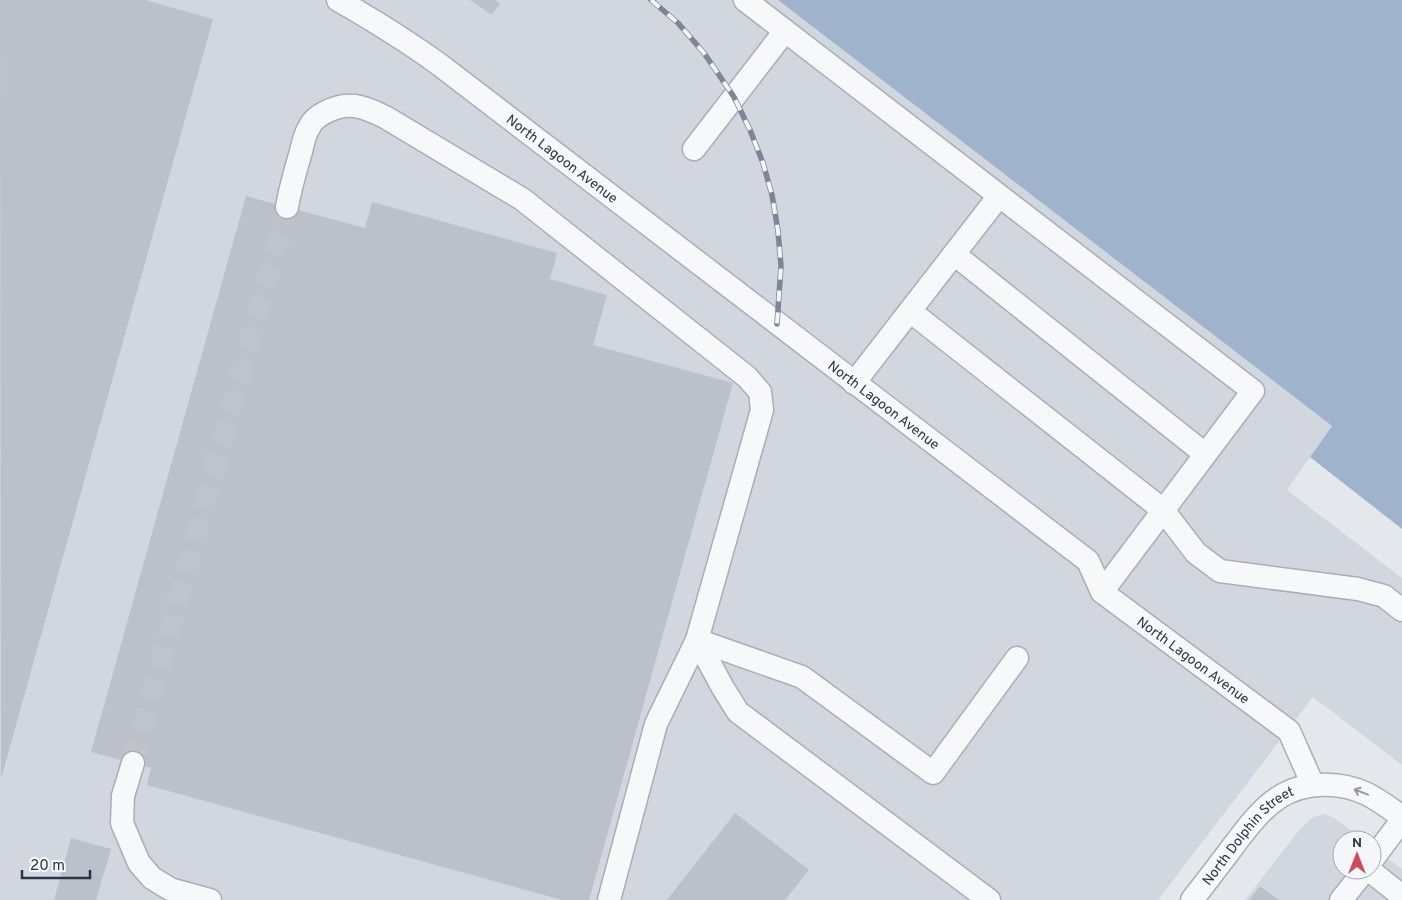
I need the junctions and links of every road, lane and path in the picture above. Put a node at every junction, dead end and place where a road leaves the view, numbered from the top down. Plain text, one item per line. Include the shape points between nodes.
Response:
1 (338, 0) edge
2 (745, 0) edge
3 (785, 31) junction
4 (694, 149) dead end
5 (999, 196) junction
6 (287, 207) tunnel mouth
7 (954, 254) junction
8 (910, 311) junction
9 (854, 383) junction
10 (1205, 454) junction
11 (1163, 510) junction
12 (1102, 592) junction
13 (1402, 610) edge
14 (697, 640) junction
15 (1016, 658) dead end
16 (133, 763) tunnel mouth
17 (1313, 785) junction
18 (1402, 819) edge
19 (1382, 846) edge
20 (1358, 880) edge
21 (1380, 880) edge
22 (1402, 896) edge
23 (210, 900) edge
24 (609, 900) edge
25 (989, 900) edge
26 (1192, 900) edge
27 (1341, 900) edge

1 - 9 street, North Lagoon Avenue via 433,59
2 - 3 street
3 - 4 street
3 - 5 street
5 - 7 street
5 - 10 street via 1253,391
6 - 14 street via 306,131 311,123 317,116 342,105 370,110 522,199 747,376 760,392 762,410
7 - 8 street
7 - 10 street
8 - 9 street
8 - 11 street
9 - 12 street, North Lagoon Avenue via 1088,561
10 - 11 street
11 - 12 street
11 - 13 street via 1196,553 1220,571 1358,588 1384,596
12 - 17 street, North Lagoon Avenue via 1289,731
14 - 15 street via 802,677 934,773
14 - 24 street via 656,724
14 - 25 street via 738,712
16 - 23 street via 123,796 122,823 139,863 152,878 170,889
18 -> 17 street via 1365,793 1332,785
17 - 26 street, North Dolphin Street via 1279,797 1265,808
18 - 19 street
20 - 27 street
21 - 22 street

